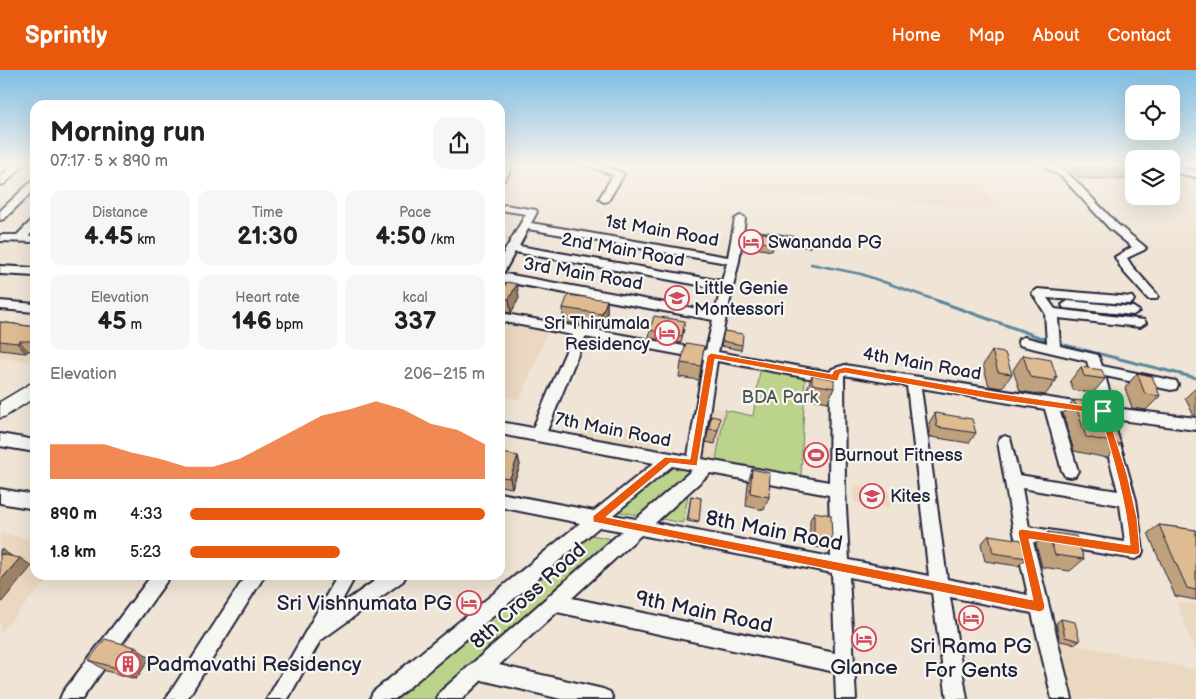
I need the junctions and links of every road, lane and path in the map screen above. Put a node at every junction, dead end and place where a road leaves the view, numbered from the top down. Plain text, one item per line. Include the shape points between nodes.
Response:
1 (25, 193) edge
2 (608, 193) edge
3 (1082, 193) edge
4 (604, 200) dead end
5 (505, 208) dead end
6 (0, 217) edge
7 (740, 219) dead end
8 (525, 225) junction
9 (30, 228) edge
10 (740, 233) junction
11 (0, 238) edge
12 (20, 238) junction
13 (30, 239) edge
14 (808, 243) dead end
15 (513, 248) junction
16 (505, 261) edge
17 (734, 261) junction
18 (0, 270) edge
19 (30, 272) edge
20 (505, 278) edge
21 (727, 286) junction
22 (1152, 296) dead end
23 (1128, 300) dead end
24 (0, 306) edge
25 (30, 308) edge
26 (1048, 308) junction
27 (1133, 312) dead end
28 (720, 317) junction
29 (505, 318) edge
30 (1140, 322) dead end
31 (582, 332) junction
32 (1024, 342) dead end
33 (1054, 345) junction
34 (711, 356) junction
35 (1095, 369) junction
36 (836, 378) junction
37 (913, 382) junction
38 (30, 383) edge
39 (1170, 385) dead end
40 (30, 391) edge
41 (0, 402) edge
42 (1051, 405) junction
43 (0, 411) edge
44 (1106, 411) junction
45 (1196, 424) edge
46 (505, 429) edge
47 (538, 435) junction
48 (0, 440) edge
49 (1005, 442) dead end
50 (30, 445) edge
51 (669, 459) junction
52 (701, 465) junction
53 (1070, 471) dead end
54 (1012, 480) junction
55 (837, 490) junction
56 (0, 496) edge
57 (1128, 500) junction
58 (30, 501) edge
59 (505, 501) edge
60 (596, 519) junction
61 (639, 528) junction
62 (1022, 533) junction
63 (840, 567) junction
64 (158, 580) edge
65 (253, 580) edge
66 (344, 580) edge
67 (390, 580) edge
68 (939, 586) junction
69 (554, 603) junction
70 (1040, 606) junction
71 (312, 636) junction
72 (844, 664) junction
73 (479, 670) junction
74 (70, 699) edge
75 (176, 699) edge
76 (277, 699) edge
77 (380, 699) edge
78 (446, 699) edge
79 (603, 699) edge
80 (846, 699) edge
81 (957, 699) edge
82 (1062, 699) edge

1 - 6 street
2 - 4 street
3 - 22 street via 1113,226 1140,248 1121,257
5 - 8 street via 532,212
7 - 10 street
8 - 15 street
8 - 17 street, 1st Main Road
9 - 12 street
10 - 14 street
10 - 17 street
11 - 12 street
12 - 13 street
15 - 16 street
15 - 21 street, 2nd Main Road
17 - 21 street
18 - 19 street
20 - 28 street, 3rd Main Road
21 - 28 street
23 - 26 street via 1038,293
24 - 25 street
26 - 27 street
26 - 30 street
26 - 33 street
28 - 34 street
29 - 31 street, 4th Main Road
31 - 34 street, 4th Main Road
31 - 47 street
32 - 33 street
33 - 35 street via 1093,358
34 - 36 street, 4th Main Road
34 - 52 street
35 - 39 street
35 - 44 street
36 - 37 street, 4th Main Road via 837,372 845,370
36 - 55 street
37 - 42 street, 4th Main Road
37 - 68 street
38 - 41 main road
40 - 43 main road
42 - 44 street, 4th Main Road
42 - 53 street
44 - 45 street, 4th Main Road
44 - 57 street
46 - 47 street, 7th Main Road
47 - 51 street, 7th Main Road
48 - 50 street
49 - 54 street
51 - 52 street, 7th Main Road
51 - 60 street
52 - 55 street, 7th Main Road
52 - 61 street, 8th Cross Road
54 - 57 street
54 - 62 street
55 - 63 street
56 - 58 street
57 - 62 street via 1135,551
59 - 60 street, 8th Main Road
60 - 61 street, 8th Main Road
60 - 77 street
61 - 63 street, 8th Main Road
61 - 69 street, 8th Cross Road
62 - 70 street
63 - 68 street, 8th Main Road
63 - 72 street
64 - 74 street
65 - 75 street
66 - 71 street
67 - 71 street
68 - 70 street, 8th Main Road
68 - 81 street
69 - 72 street, 9th Main Road
69 - 73 street, 8th Cross Road
70 - 82 street
71 - 76 street
72 - 80 street
73 - 78 street, 8th Cross Road
73 - 79 street

